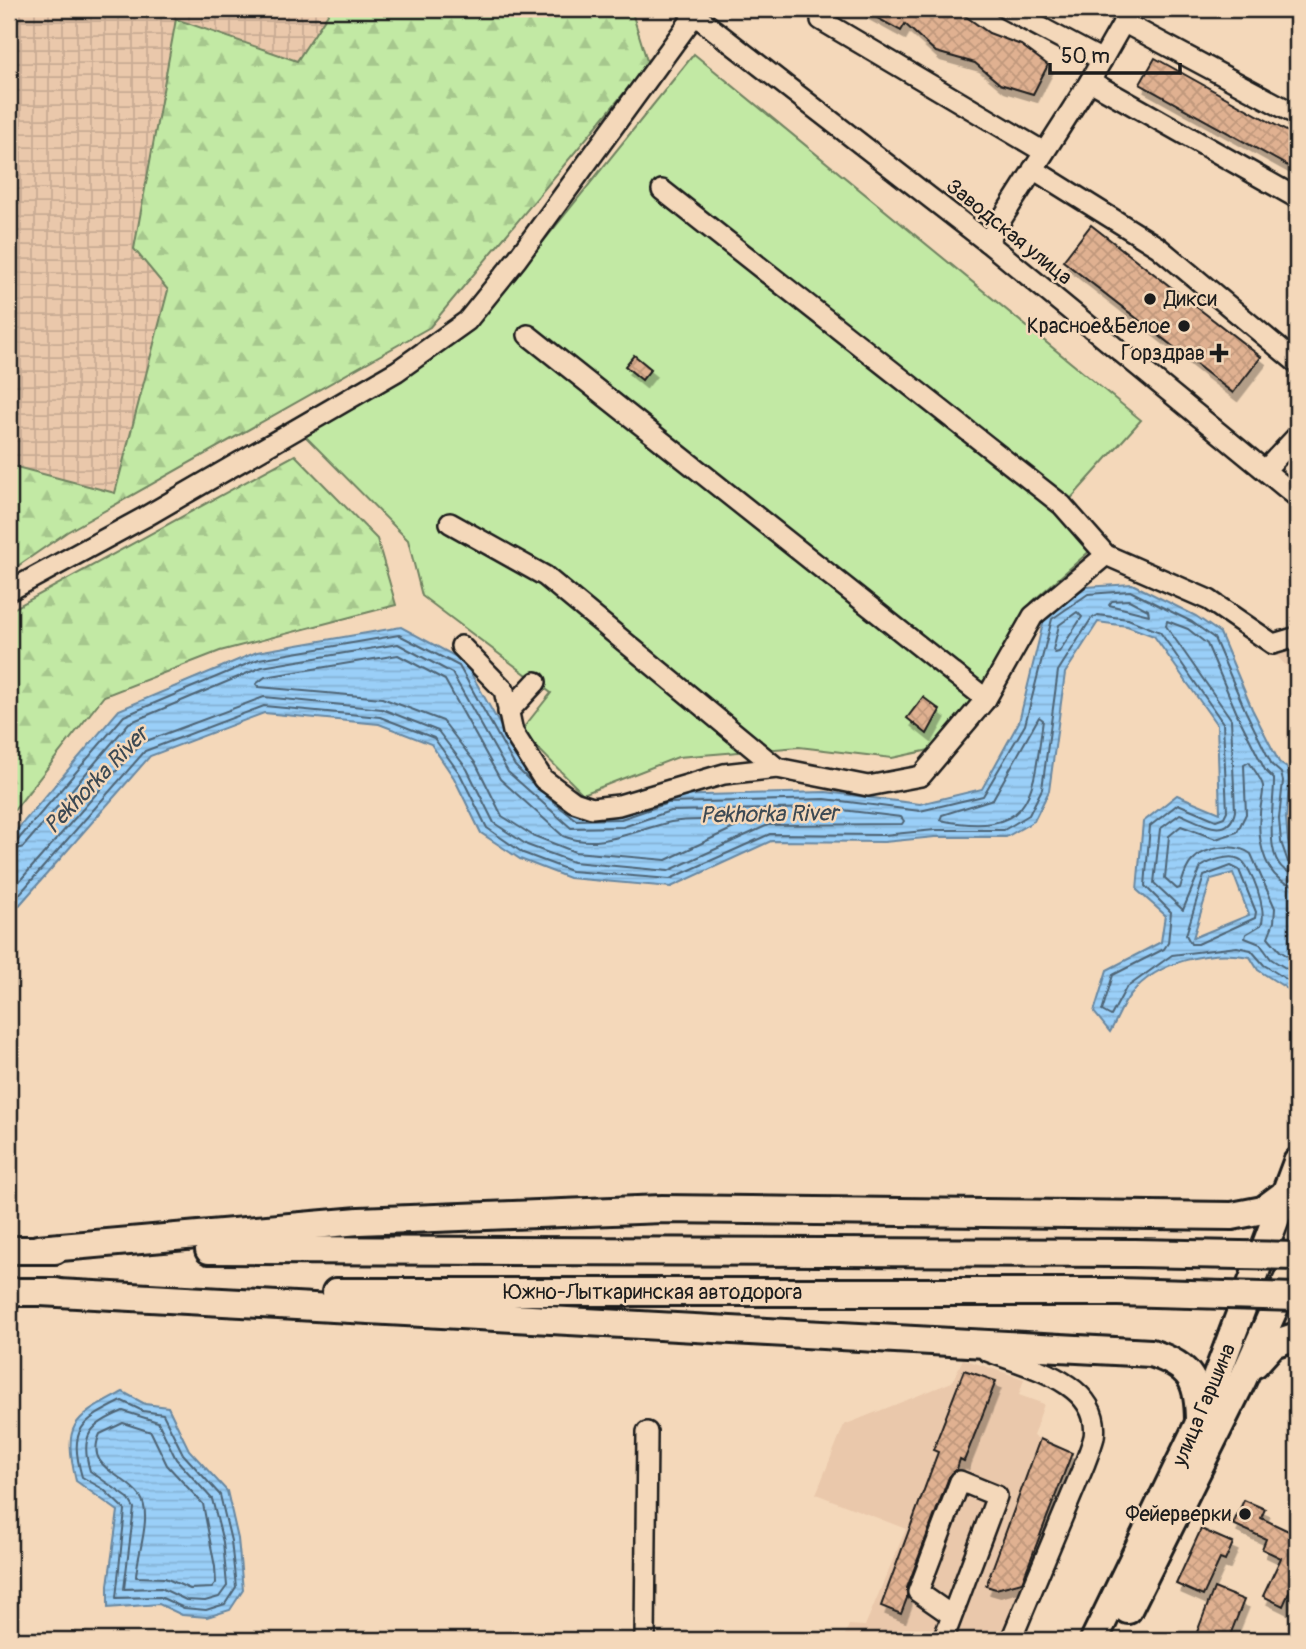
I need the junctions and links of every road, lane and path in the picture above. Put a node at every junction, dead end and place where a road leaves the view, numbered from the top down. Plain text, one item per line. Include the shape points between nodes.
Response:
1 (821, 9) edge
2 (1006, 9) edge
3 (694, 11) edge
4 (1127, 15) edge
5 (1102, 60) junction
6 (1090, 81) junction
7 (1297, 115) edge
8 (1038, 161) junction
9 (662, 190) dead end
10 (1297, 198) edge
11 (987, 242) junction
12 (528, 335) dead end
13 (1297, 363) edge
14 (1297, 436) edge
15 (1265, 470) junction
16 (1297, 497) edge
17 (450, 523) dead end
18 (1106, 555) junction
19 (9, 591) edge
20 (1297, 637) edge
21 (461, 646) dead end
22 (536, 682) dead end
23 (986, 699) junction
24 (508, 712) junction
25 (777, 768) junction
26 (1297, 1162) edge
27 (1287, 1192) junction
28 (9, 1250) edge
29 (38, 1250) junction
30 (1297, 1257) edge
31 (9, 1292) edge
32 (40, 1292) junction
33 (1297, 1297) edge
34 (1297, 1336) edge
35 (987, 1351) dead end
36 (1243, 1379) junction
37 (1199, 1423) junction
38 (647, 1432) dead end
39 (951, 1615) junction
40 (645, 1640) edge
41 (943, 1640) edge
42 (1011, 1640) edge
43 (1094, 1640) edge
44 (1114, 1640) edge

1 - 8 street via 821,20
2 - 5 street
3 - 11 street, Заводская улица
3 - 19 street via 517,259 467,321 373,385
4 - 5 street
4 - 7 street
5 - 6 street
6 - 8 street
6 - 10 street
8 - 11 street
8 - 13 street via 1158,247
9 - 18 street via 1062,505
11 - 15 street, Заводская улица
12 - 23 street
14 - 15 street
15 - 16 street, Заводская улица
17 - 25 street via 545,576
18 - 20 street via 1209,600 1273,645
18 - 23 street via 1033,616
21 - 24 street via 504,690
22 - 24 street
23 - 25 street via 921,776 868,786
24 - 25 street via 513,732 543,779 574,802 592,807 619,805 724,774
26 - 27 main road, улица Гаршина
27 - 29 main road via 1263,1210 1232,1216 662,1209 359,1221
27 - 37 main road, улица Гаршина
28 - 29 main road, Южно-Лыткаринская автодорога
29 - 30 main road, Южно-Лыткаринская автодорога, bridge via 1134,1252
30 - 36 main road, улица Гаршина
31 - 32 main road, Южно-Лыткаринская автодорога
32 - 33 main road, Южно-Лыткаринская автодорога, bridge via 1118,1292
32 - 37 main road via 1152,1353 1173,1360 1190,1374 1199,1396
34 - 36 main road via 1273,1343
35 - 42 street via 1080,1393 1092,1415 1094,1436
36 - 44 main road, улица Гаршина
37 - 43 main road, улица Гаршина
38 - 40 street
39 - 39 street via 997,1496 960,1481 918,1592
39 - 41 street

